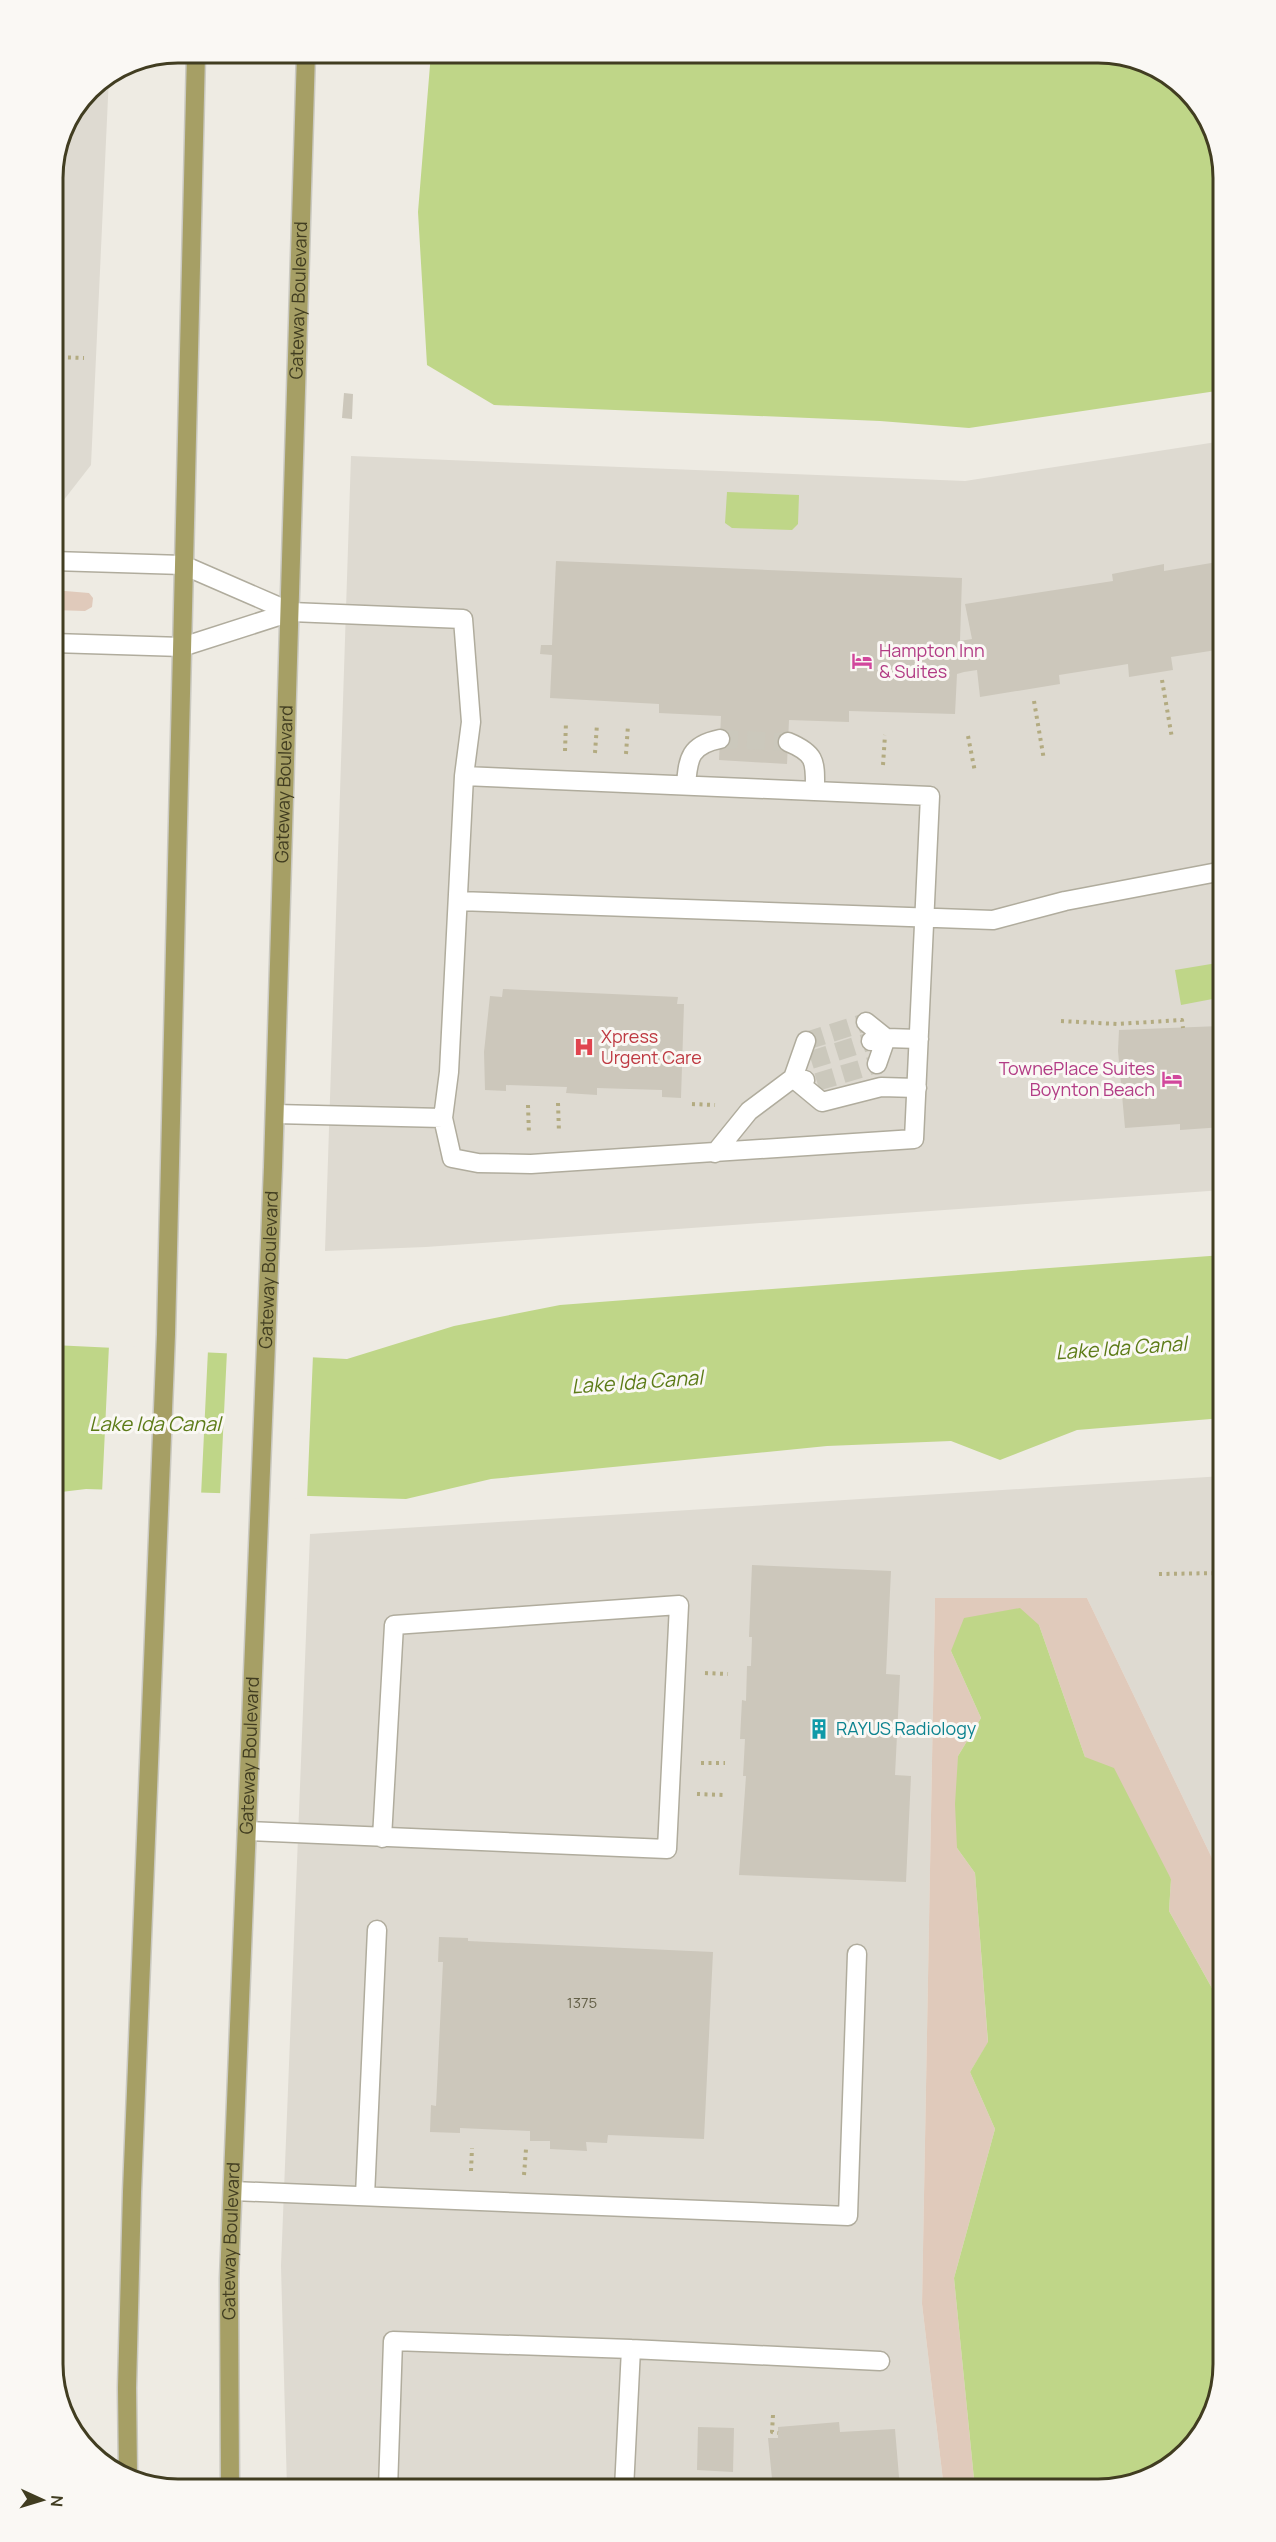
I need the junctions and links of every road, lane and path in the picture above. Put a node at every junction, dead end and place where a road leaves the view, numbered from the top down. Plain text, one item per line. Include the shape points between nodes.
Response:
1 (196, 63) edge
2 (306, 63) edge
3 (63, 357) edge
4 (84, 358) dead end
5 (63, 561) edge
6 (183, 565) junction
7 (291, 612) junction
8 (63, 643) edge
9 (182, 647) junction
10 (1162, 680) dead end
11 (1034, 702) dead end
12 (566, 722) dead end
13 (597, 724) dead end
14 (628, 724) dead end
15 (885, 735) dead end
16 (968, 736) dead end
17 (1172, 738) dead end
18 (720, 739) tunnel mouth
19 (788, 742) tunnel mouth
20 (564, 755) dead end
21 (595, 756) dead end
22 (626, 758) dead end
23 (1044, 760) dead end
24 (883, 767) dead end
25 (975, 772) dead end
26 (464, 776) junction
27 (686, 785) junction
28 (815, 791) junction
29 (1213, 874) edge
30 (458, 901) junction
31 (925, 919) junction
32 (1061, 1021) dead end
33 (866, 1022) dead end
34 (1183, 1028) dead end
35 (878, 1039) junction
36 (919, 1039) junction
37 (806, 1041) dead end
38 (811, 1059) tunnel mouth
39 (877, 1064) dead end
40 (793, 1078) junction
41 (817, 1082) tunnel mouth
42 (916, 1088) junction
43 (558, 1103) dead end
44 (692, 1104) dead end
45 (528, 1105) dead end
46 (716, 1105) dead end
47 (275, 1114) junction
48 (442, 1118) junction
49 (560, 1137) dead end
50 (529, 1138) dead end
51 (715, 1153) junction
52 (1213, 1573) edge
53 (1159, 1574) dead end
54 (699, 1672) dead end
55 (728, 1674) dead end
56 (695, 1763) dead end
57 (725, 1763) dead end
58 (694, 1794) dead end
59 (723, 1795) dead end
60 (247, 1831) junction
61 (382, 1838) junction
62 (377, 1930) dead end
63 (857, 1954) dead end
64 (472, 2148) dead end
65 (526, 2149) dead end
66 (470, 2177) dead end
67 (523, 2180) dead end
68 (233, 2191) junction
69 (365, 2196) junction
70 (631, 2349) junction
71 (880, 2361) dead end
72 (772, 2415) dead end
73 (778, 2433) dead end
74 (129, 2468) edge
75 (230, 2479) edge
76 (388, 2479) edge
77 (624, 2479) edge

1 - 6 main road
2 - 7 main road, Gateway Boulevard
3 - 4 path
5 - 6 street
6 - 7 street
6 - 9 main road
7 - 9 street
7 - 26 street via 463,619 471,722
7 - 47 main road, Gateway Boulevard
8 - 9 street
9 - 74 main road via 166,1334 132,2192
10 - 17 path
11 - 23 path
12 - 20 path
13 - 21 path
14 - 22 path
15 - 24 path
16 - 25 path
18 - 27 street via 707,741 696,749 688,761
19 - 28 street via 814,759
26 - 27 street
26 - 30 street
27 - 28 street
28 - 31 street via 930,796
29 - 31 street via 1065,901 993,920
30 - 31 street
30 - 48 street via 449,1072
31 - 36 street
32 - 34 path via 1117,1024 1182,1020
33 - 35 street
35 - 36 street
35 - 39 street
36 - 42 street
37 - 40 street
38 - 40 street
40 - 41 street
40 - 42 street via 822,1102 881,1087
40 - 51 street via 749,1111
42 - 51 street via 914,1139
43 - 49 path
44 - 46 path
45 - 50 path
47 - 48 street
47 - 60 main road, Gateway Boulevard
48 - 51 street via 452,1158 477,1163 531,1164
52 - 53 path
54 - 55 path
56 - 57 path
58 - 59 path
60 - 61 street
60 - 68 main road, Gateway Boulevard
61 - 61 street via 668,1849 679,1605 394,1625
62 - 69 street
63 - 69 street via 848,2216
64 - 66 path
65 - 67 path
68 - 69 street
68 - 75 main road, Gateway Boulevard via 228,2350
70 - 71 street
70 - 76 street via 393,2342
70 - 77 street
72 - 73 path via 772,2432

